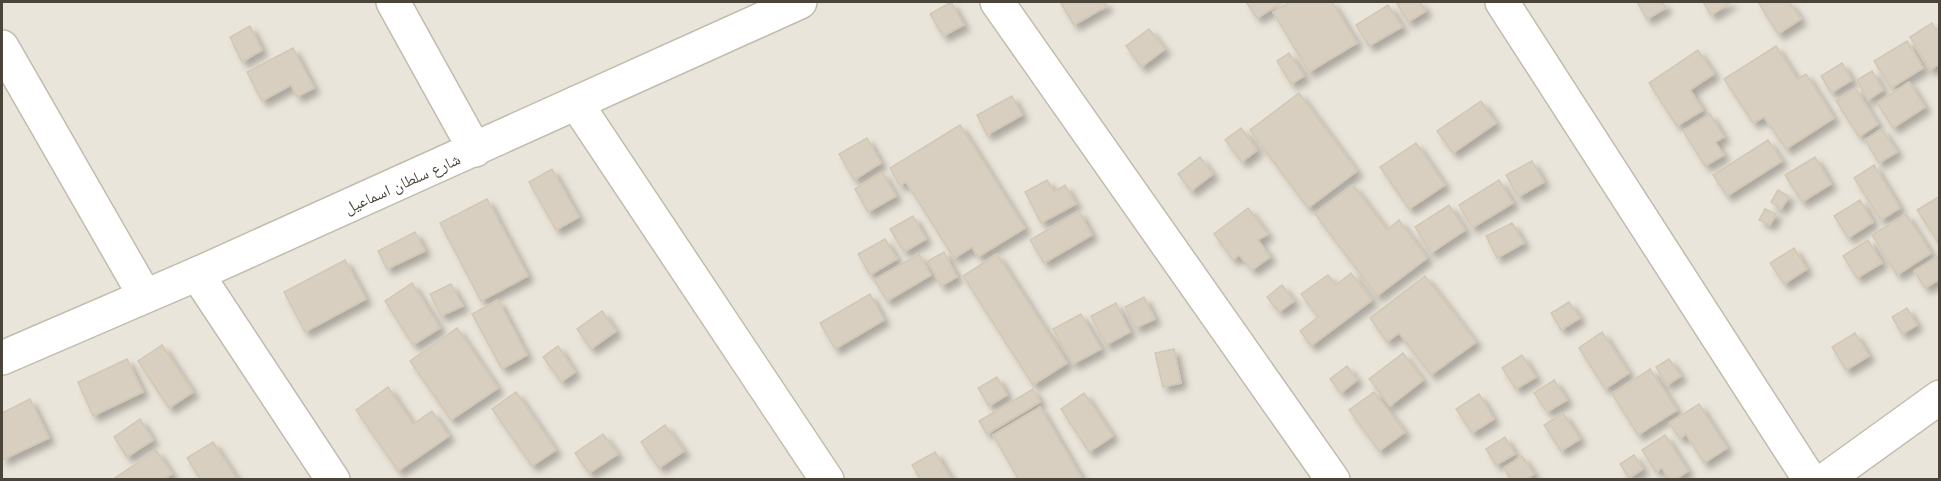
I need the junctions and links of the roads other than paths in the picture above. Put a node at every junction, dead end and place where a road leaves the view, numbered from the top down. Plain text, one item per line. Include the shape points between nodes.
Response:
1 (393, 2) edge
2 (800, 2) edge
3 (997, 2) edge
4 (1502, 2) edge
5 (2, 47) edge
6 (576, 102) junction
7 (475, 150) junction
8 (197, 274) junction
9 (146, 296) junction
10 (2, 358) edge
11 (1940, 397) edge
12 (333, 480) edge
13 (827, 480) edge
14 (1333, 480) edge
15 (1810, 480) edge
16 (1825, 480) edge

1 - 7 street
2 - 6 street, شارع سلطان اسماعيل
3 - 14 street
4 - 15 street
5 - 9 street
6 - 7 street, شارع سلطان اسماعيل
6 - 13 street
7 - 8 street, شارع سلطان اسماعيل
8 - 9 street, شارع سلطان اسماعيل
8 - 12 street
9 - 10 street, شارع سلطان اسماعيل
11 - 16 street

